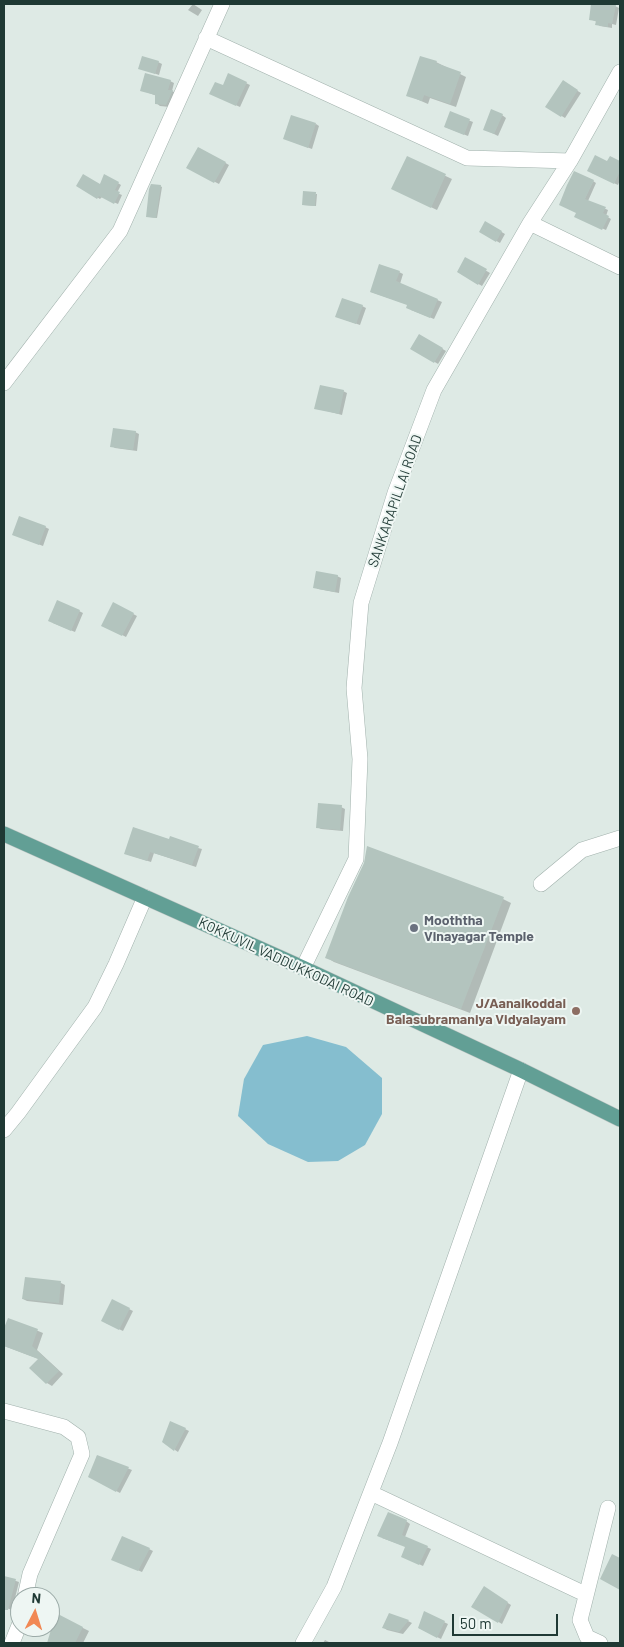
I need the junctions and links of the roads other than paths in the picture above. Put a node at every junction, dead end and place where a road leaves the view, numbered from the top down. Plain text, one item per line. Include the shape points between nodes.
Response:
1 (222, 4) edge
2 (206, 38) junction
3 (620, 72) edge
4 (570, 161) junction
5 (530, 223) junction
6 (620, 267) edge
7 (4, 382) edge
8 (4, 834) edge
9 (620, 838) edge
10 (541, 884) dead end
11 (145, 897) junction
12 (303, 968) junction
13 (521, 1070) junction
14 (620, 1119) edge
15 (4, 1130) edge
16 (4, 1410) edge
17 (371, 1492) junction
18 (608, 1508) dead end
19 (27, 1587) edge
20 (585, 1594) junction
21 (303, 1643) edge
22 (600, 1643) edge

1 - 2 street
2 - 4 street via 467,158
2 - 7 street via 120,231
3 - 4 street, SANKARAPILLAI ROAD
4 - 5 street, SANKARAPILLAI ROAD
5 - 6 street
5 - 12 street, SANKARAPILLAI ROAD via 434,390 395,493 361,603 354,688 360,759 356,859
8 - 11 main road, KOKKUVIL VADDUKKODAI ROAD
9 - 10 street via 582,850
11 - 12 main road, KOKKUVIL VADDUKKODAI ROAD
11 - 15 street via 95,1006
12 - 13 main road, KOKKUVIL VADDUKKODAI ROAD
13 - 14 main road, KOKKUVIL VADDUKKODAI ROAD
13 - 17 street
16 - 19 street via 64,1427 78,1437 82,1454
17 - 20 street
17 - 21 street via 334,1587
18 - 20 street
20 - 22 street via 580,1620 587,1637

